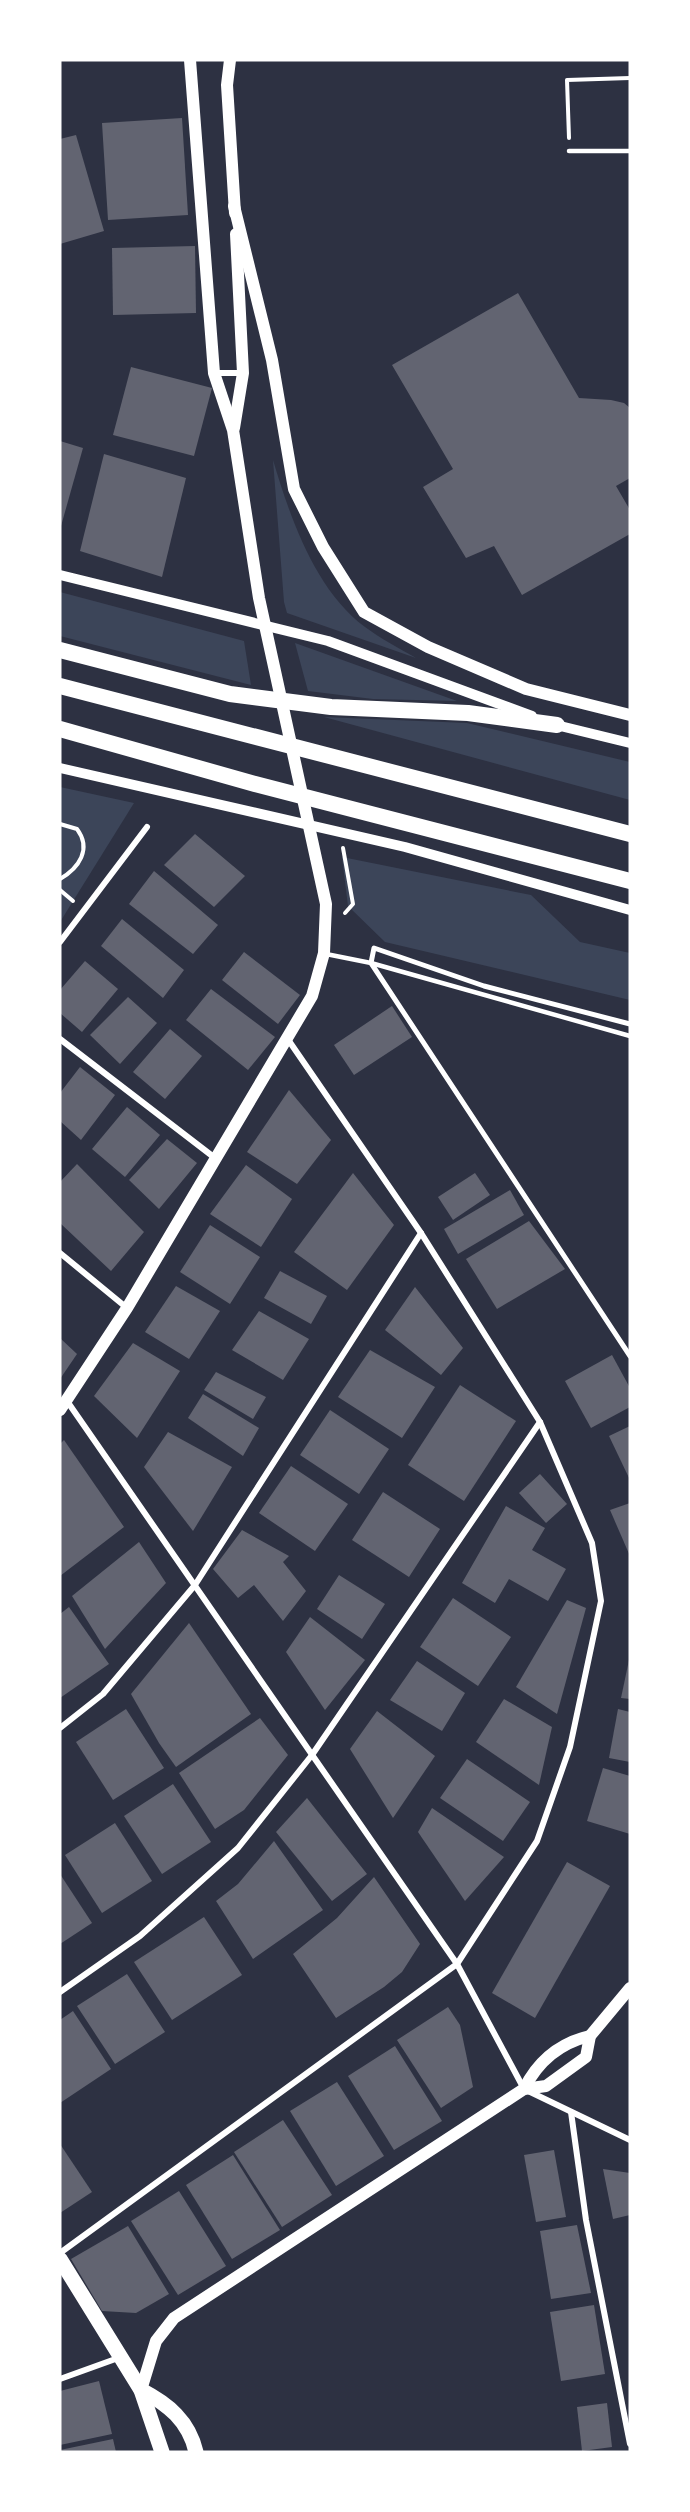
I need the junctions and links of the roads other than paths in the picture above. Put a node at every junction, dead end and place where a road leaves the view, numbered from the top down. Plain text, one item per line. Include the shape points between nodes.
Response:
1 (189, 60) edge
2 (230, 60) edge
3 (569, 151) road end
4 (630, 151) edge
5 (234, 206) junction
6 (214, 373) junction
7 (243, 373) junction
8 (233, 430) junction
9 (60, 575) edge
10 (60, 650) edge
11 (60, 686) edge
12 (630, 715) edge
13 (556, 725) junction
14 (60, 729) edge
15 (630, 743) edge
16 (60, 768) edge
17 (147, 826) dead end
18 (630, 834) edge
19 (630, 881) edge
20 (630, 910) edge
21 (60, 942) edge
22 (324, 953) junction
23 (371, 963) junction
24 (630, 1024) edge
25 (630, 1036) edge
26 (287, 1038) junction
27 (60, 1039) edge
28 (214, 1158) junction
29 (421, 1233) junction
30 (60, 1253) edge
31 (126, 1308) junction
32 (630, 1356) edge
33 (63, 1405) edge
34 (540, 1422) junction
35 (195, 1585) junction
36 (60, 1728) edge
37 (312, 1755) junction
38 (457, 1964) junction
39 (630, 1988) edge
40 (60, 1992) edge
41 (590, 2036) junction
42 (524, 2089) junction
43 (572, 2112) junction
44 (630, 2140) edge
45 (60, 2253) edge
46 (60, 2259) edge
47 (121, 2356) junction
48 (60, 2379) edge
49 (141, 2390) junction
50 (630, 2444) edge
51 (162, 2452) edge
52 (196, 2452) edge

1 - 6 main road
2 - 5 main road via 227,85
3 - 4 lane
5 - 7 main road
5 - 12 main road via 272,360 294,489 323,547 364,612 428,647 526,689
6 - 7 street
6 - 8 main road
7 - 8 main road
8 - 22 main road via 259,598 326,904
9 - 13 street via 328,641
10 - 13 highway via 230,694 331,707 468,713
11 - 18 highway
13 - 15 street
14 - 19 highway
16 - 20 street via 341,832
17 - 21 street
22 - 23 lane
22 - 26 main road via 312,996
23 - 24 street via 374,948 484,986
23 - 25 lane
23 - 32 street
26 - 28 main road
26 - 29 street
27 - 28 street
28 - 31 main road
29 - 34 street
29 - 35 street
30 - 31 street
31 - 33 main road
33 - 35 street
34 - 37 street
34 - 38 street via 592,1543 601,1601 570,1747 537,1841
35 - 36 street via 103,1694
35 - 37 street
37 - 38 street
37 - 40 street via 238,1848 140,1936
38 - 42 street
38 - 45 street
39 - 41 main road
41 - 42 main road via 571,2040 534,2068
41 - 42 main road via 586,2057 546,2086
42 - 43 street
42 - 49 main road via 174,2318 156,2341
43 - 44 street
43 - 50 street via 586,2220
46 - 47 main road
47 - 48 street
47 - 49 main road
49 - 51 main road
49 - 52 main road via 165,2402 182,2420

